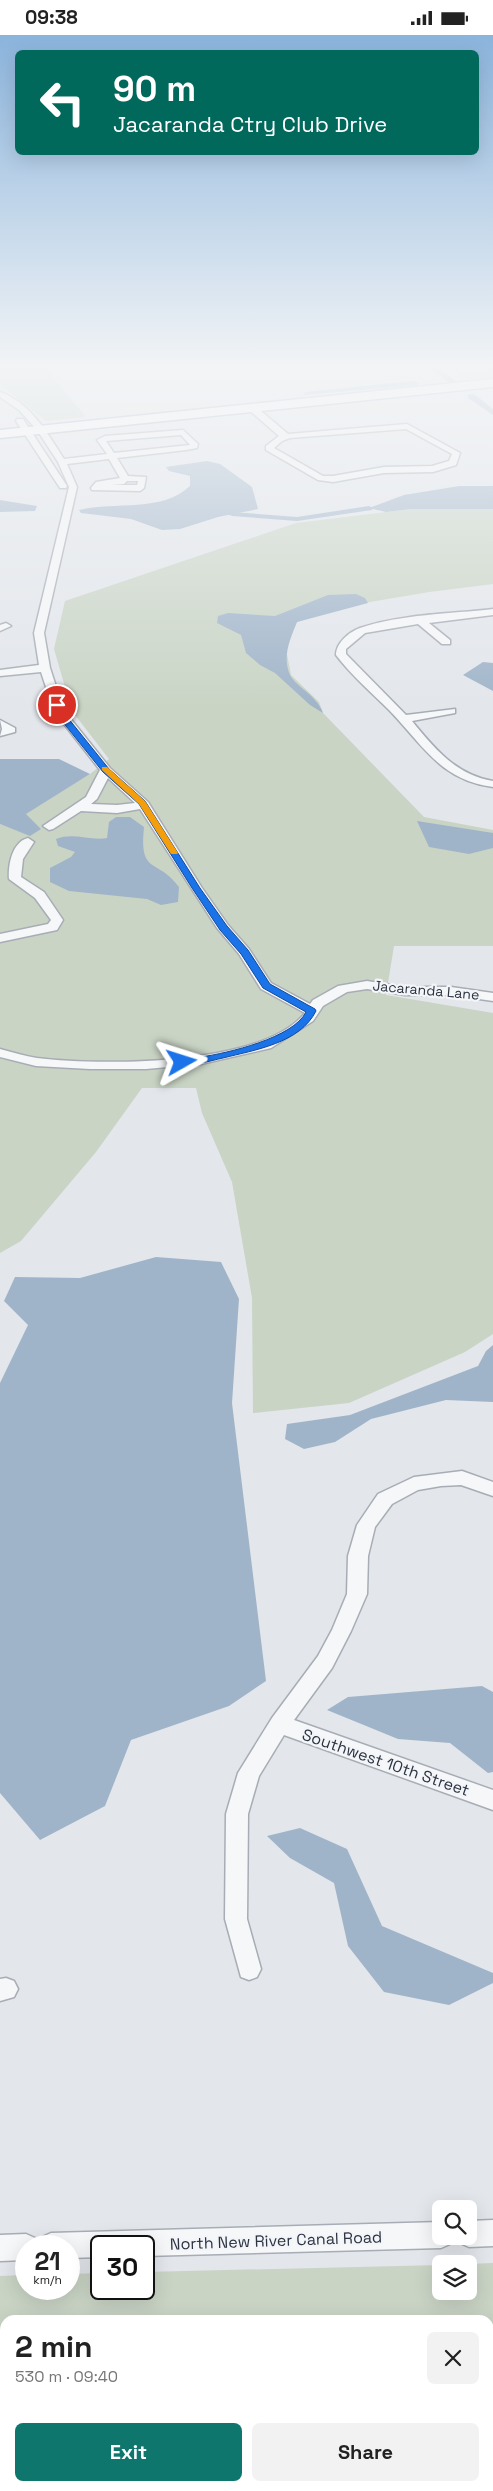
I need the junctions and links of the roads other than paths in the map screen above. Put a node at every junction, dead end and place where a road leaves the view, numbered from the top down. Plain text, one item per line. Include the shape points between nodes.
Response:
1 (62, 482) edge
2 (71, 482) edge
3 (121, 482) edge
4 (142, 482) edge
5 (71, 499) junction
6 (493, 612) edge
7 (422, 621) junction
8 (446, 642) dead end
9 (45, 668) junction
10 (0, 673) edge
11 (451, 711) dead end
12 (404, 719) junction
13 (0, 723) edge
14 (0, 733) edge
15 (106, 770) junction
16 (493, 783) edge
17 (140, 801) junction
18 (86, 803) junction
19 (49, 827) dead end
20 (28, 842) dead end
21 (0, 938) edge
22 (493, 997) edge
23 (312, 1011) junction
24 (0, 1053) edge
25 (493, 1489) edge
26 (279, 1725) junction
27 (493, 1800) edge
28 (249, 1969) dead end
29 (493, 2233) edge
30 (477, 2234) edge
31 (432, 2235) edge
32 (80, 2245) edge
33 (15, 2247) edge
34 (0, 2248) edge

1 - 5 street
2 - 5 street
3 - 4 street via 99,484 95,488 138,489
5 - 9 street via 39,633
6 - 7 street
7 - 8 street
7 - 12 street via 362,631 341,649 344,660
9 - 10 street
9 - 15 street via 64,719
11 - 12 street
12 - 16 street via 436,757 462,774
13 - 14 street via 11,730
15 - 17 street
15 - 18 street
17 - 18 street via 117,809
17 - 23 street via 223,928 244,952 266,986
18 - 19 street
20 - 21 street via 13,865 16,879 40,895 56,921 52,927
22 - 23 street, Jacaranda Lane via 367,985 335,993 318,1003
23 - 24 street, Jacaranda Lane via 289,1033 266,1045 201,1060 146,1065 90,1065 36,1062
25 - 26 street via 462,1478 441,1479 414,1484 384,1499 366,1525 358,1556 357,1594 341,1631 325,1662
26 - 27 street, Southwest 10th Street
26 - 28 street via 249,1773 237,1814 236,1919
29 - 30 street
31 - 32 street, North New River Canal Road
33 - 34 street

